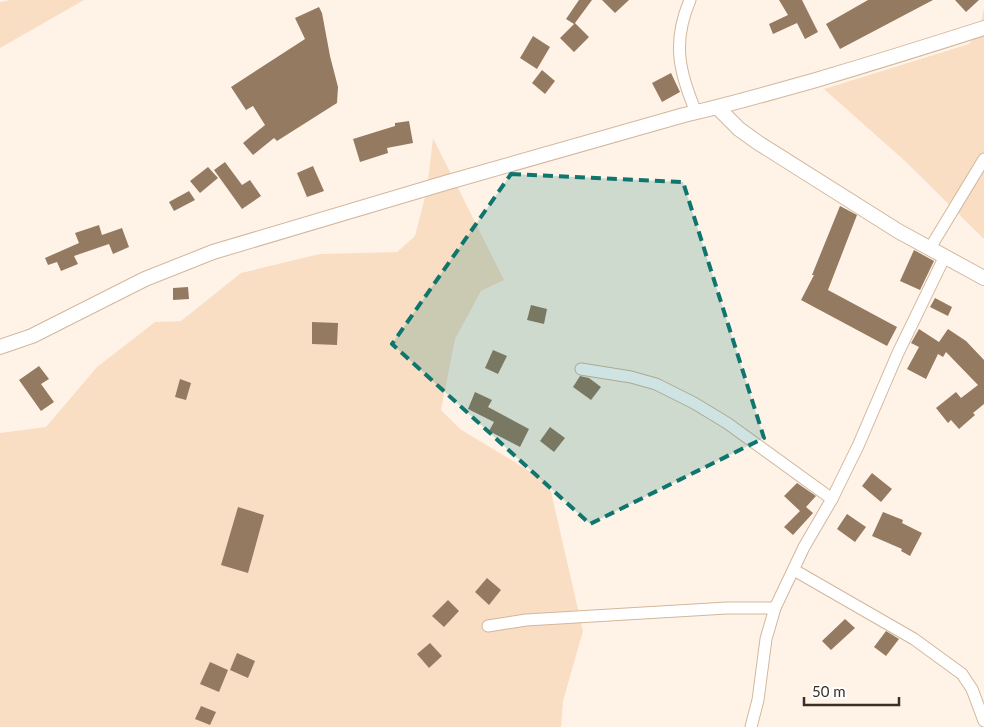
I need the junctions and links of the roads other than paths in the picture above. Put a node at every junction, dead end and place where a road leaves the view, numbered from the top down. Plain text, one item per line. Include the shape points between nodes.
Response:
1 (690, 0) edge
2 (984, 28) edge
3 (718, 108) junction
4 (696, 112) junction
5 (984, 159) edge
6 (930, 248) junction
7 (945, 256) junction
8 (984, 278) edge
9 (0, 347) edge
10 (581, 369) dead end
11 (832, 499) junction
12 (794, 570) junction
13 (775, 608) junction
14 (488, 626) dead end
15 (984, 721) edge
16 (751, 727) edge

1 - 4 street via 679,59 681,74
2 - 3 street
3 - 4 street
3 - 6 street via 757,142
4 - 9 street via 213,252 145,280 32,336
5 - 6 street
6 - 7 street
7 - 8 street
7 - 11 street
10 - 11 street via 631,376 694,403
11 - 12 street
12 - 13 street
12 - 15 street via 914,639 962,674 972,689
13 - 14 street via 526,620
13 - 16 street via 766,639

